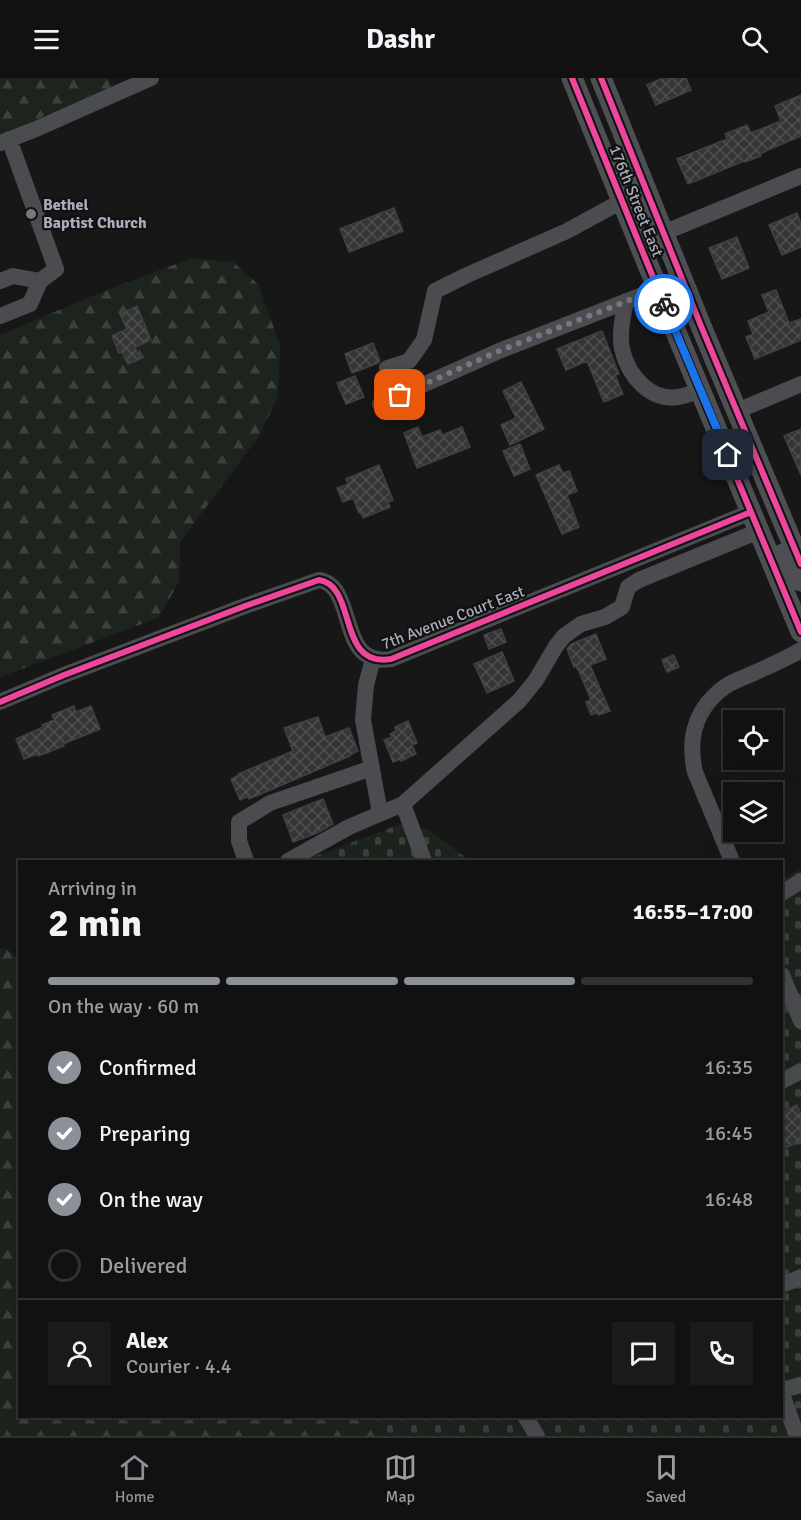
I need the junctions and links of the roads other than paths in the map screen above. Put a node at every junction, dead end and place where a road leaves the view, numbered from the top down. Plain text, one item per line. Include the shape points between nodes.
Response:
1 (151, 78) edge
2 (572, 78) edge
3 (601, 78) edge
4 (5, 141) edge
5 (801, 176) edge
6 (622, 201) junction
7 (663, 233) junction
8 (0, 281) edge
9 (40, 281) junction
10 (658, 289) junction
11 (626, 302) junction
12 (0, 316) edge
13 (387, 368) dead end
14 (801, 384) edge
15 (701, 390) junction
16 (380, 404) dead end
17 (737, 411) junction
18 (735, 473) junction
19 (755, 521) junction
20 (801, 564) edge
21 (801, 581) edge
22 (801, 632) edge
23 (801, 650) edge
24 (373, 659) junction
25 (0, 702) edge
26 (372, 768) junction
27 (403, 804) junction
28 (380, 813) junction
29 (246, 860) edge
30 (290, 860) edge
31 (424, 860) edge
32 (732, 860) edge
33 (801, 881) edge
34 (783, 892) edge
35 (783, 977) edge
36 (801, 1021) edge
37 (801, 1071) edge
38 (783, 1080) edge
39 (801, 1277) edge
40 (783, 1285) edge
41 (801, 1384) edge
42 (783, 1392) edge
43 (783, 1395) edge
44 (526, 1418) edge
45 (537, 1436) edge
46 (797, 1436) edge

1 - 4 street
2 - 6 main road, 176th Street East
3 - 7 main road, 176th Street East
4 - 9 street via 56,269
5 - 7 street
6 - 10 main road, 176th Street East
6 - 13 street via 567,231 435,291 424,340 409,361
7 - 17 main road, 176th Street East
8 - 9 street via 13,276
9 - 12 street via 30,304
10 - 11 street
10 - 15 main road, 176th Street East
11 - 15 street via 622,348 635,377 649,391 667,397
11 - 16 street via 499,351
14 - 17 street
15 - 18 main road, 176th Street East
17 - 20 main road, 176th Street East
18 - 19 main road, 176th Street East
18 - 21 main road via 759,493 793,577
19 - 22 main road, 176th Street East
19 - 24 street, 7th Avenue Court East via 402,656
19 - 27 street via 639,580 628,587 622,606 564,636 519,701
23 - 32 street via 727,685 698,717 692,746 694,766
24 - 25 street, 7th Avenue Court East via 357,645 337,592 319,580
24 - 26 street via 364,693 363,720
26 - 28 street
26 - 29 street via 270,803 239,822 239,841
27 - 28 street
27 - 31 street
28 - 30 street
33 - 34 street
35 - 36 street
37 - 38 street
39 - 40 street
41 - 42 street
43 - 46 street
44 - 45 street

